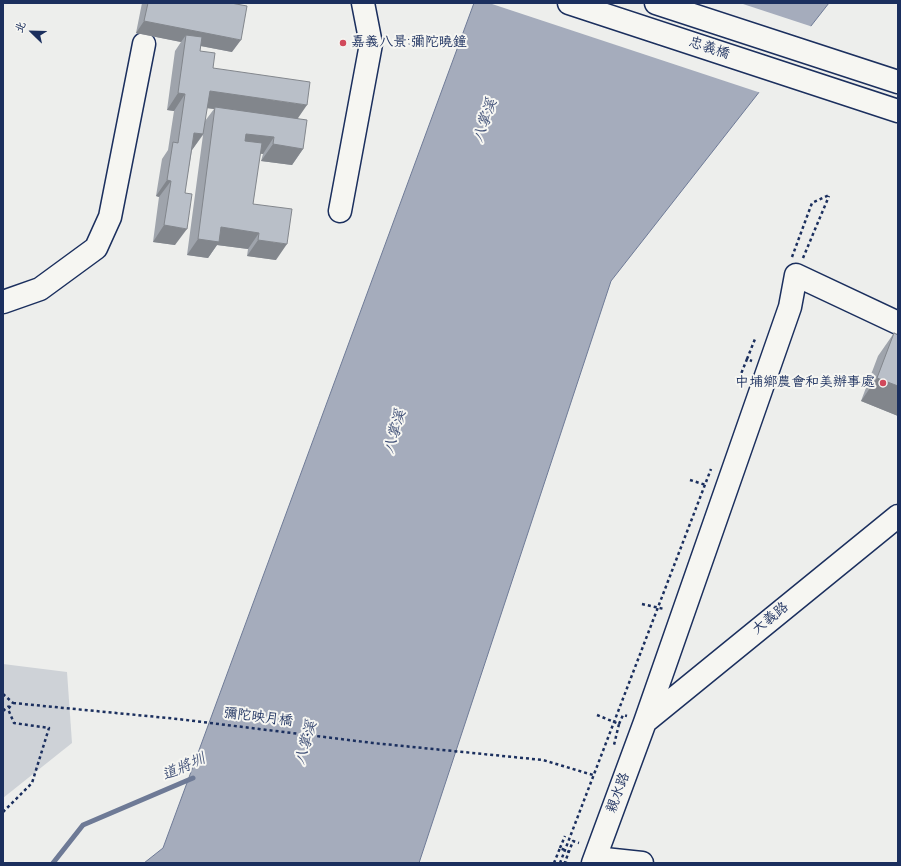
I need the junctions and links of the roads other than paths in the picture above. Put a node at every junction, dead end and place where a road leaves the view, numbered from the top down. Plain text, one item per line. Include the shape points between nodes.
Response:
1 (364, 3) edge
2 (570, 3) edge
3 (656, 3) edge
4 (144, 44) dead end
5 (898, 82) edge
6 (898, 111) edge
7 (340, 211) dead end
8 (3, 302) edge
9 (898, 323) edge
10 (898, 516) edge
11 (645, 722) junction
12 (594, 860) edge
13 (642, 863) edge

1 - 7 street via 370,44
2 - 6 street, 忠義橋
3 - 5 street, 忠義橋
4 - 8 street via 110,217 96,248 40,289
9 - 11 street, 親水路 via 793,268 790,307
10 - 11 street, 大義路
11 - 12 street, 親水路
12 - 13 street

